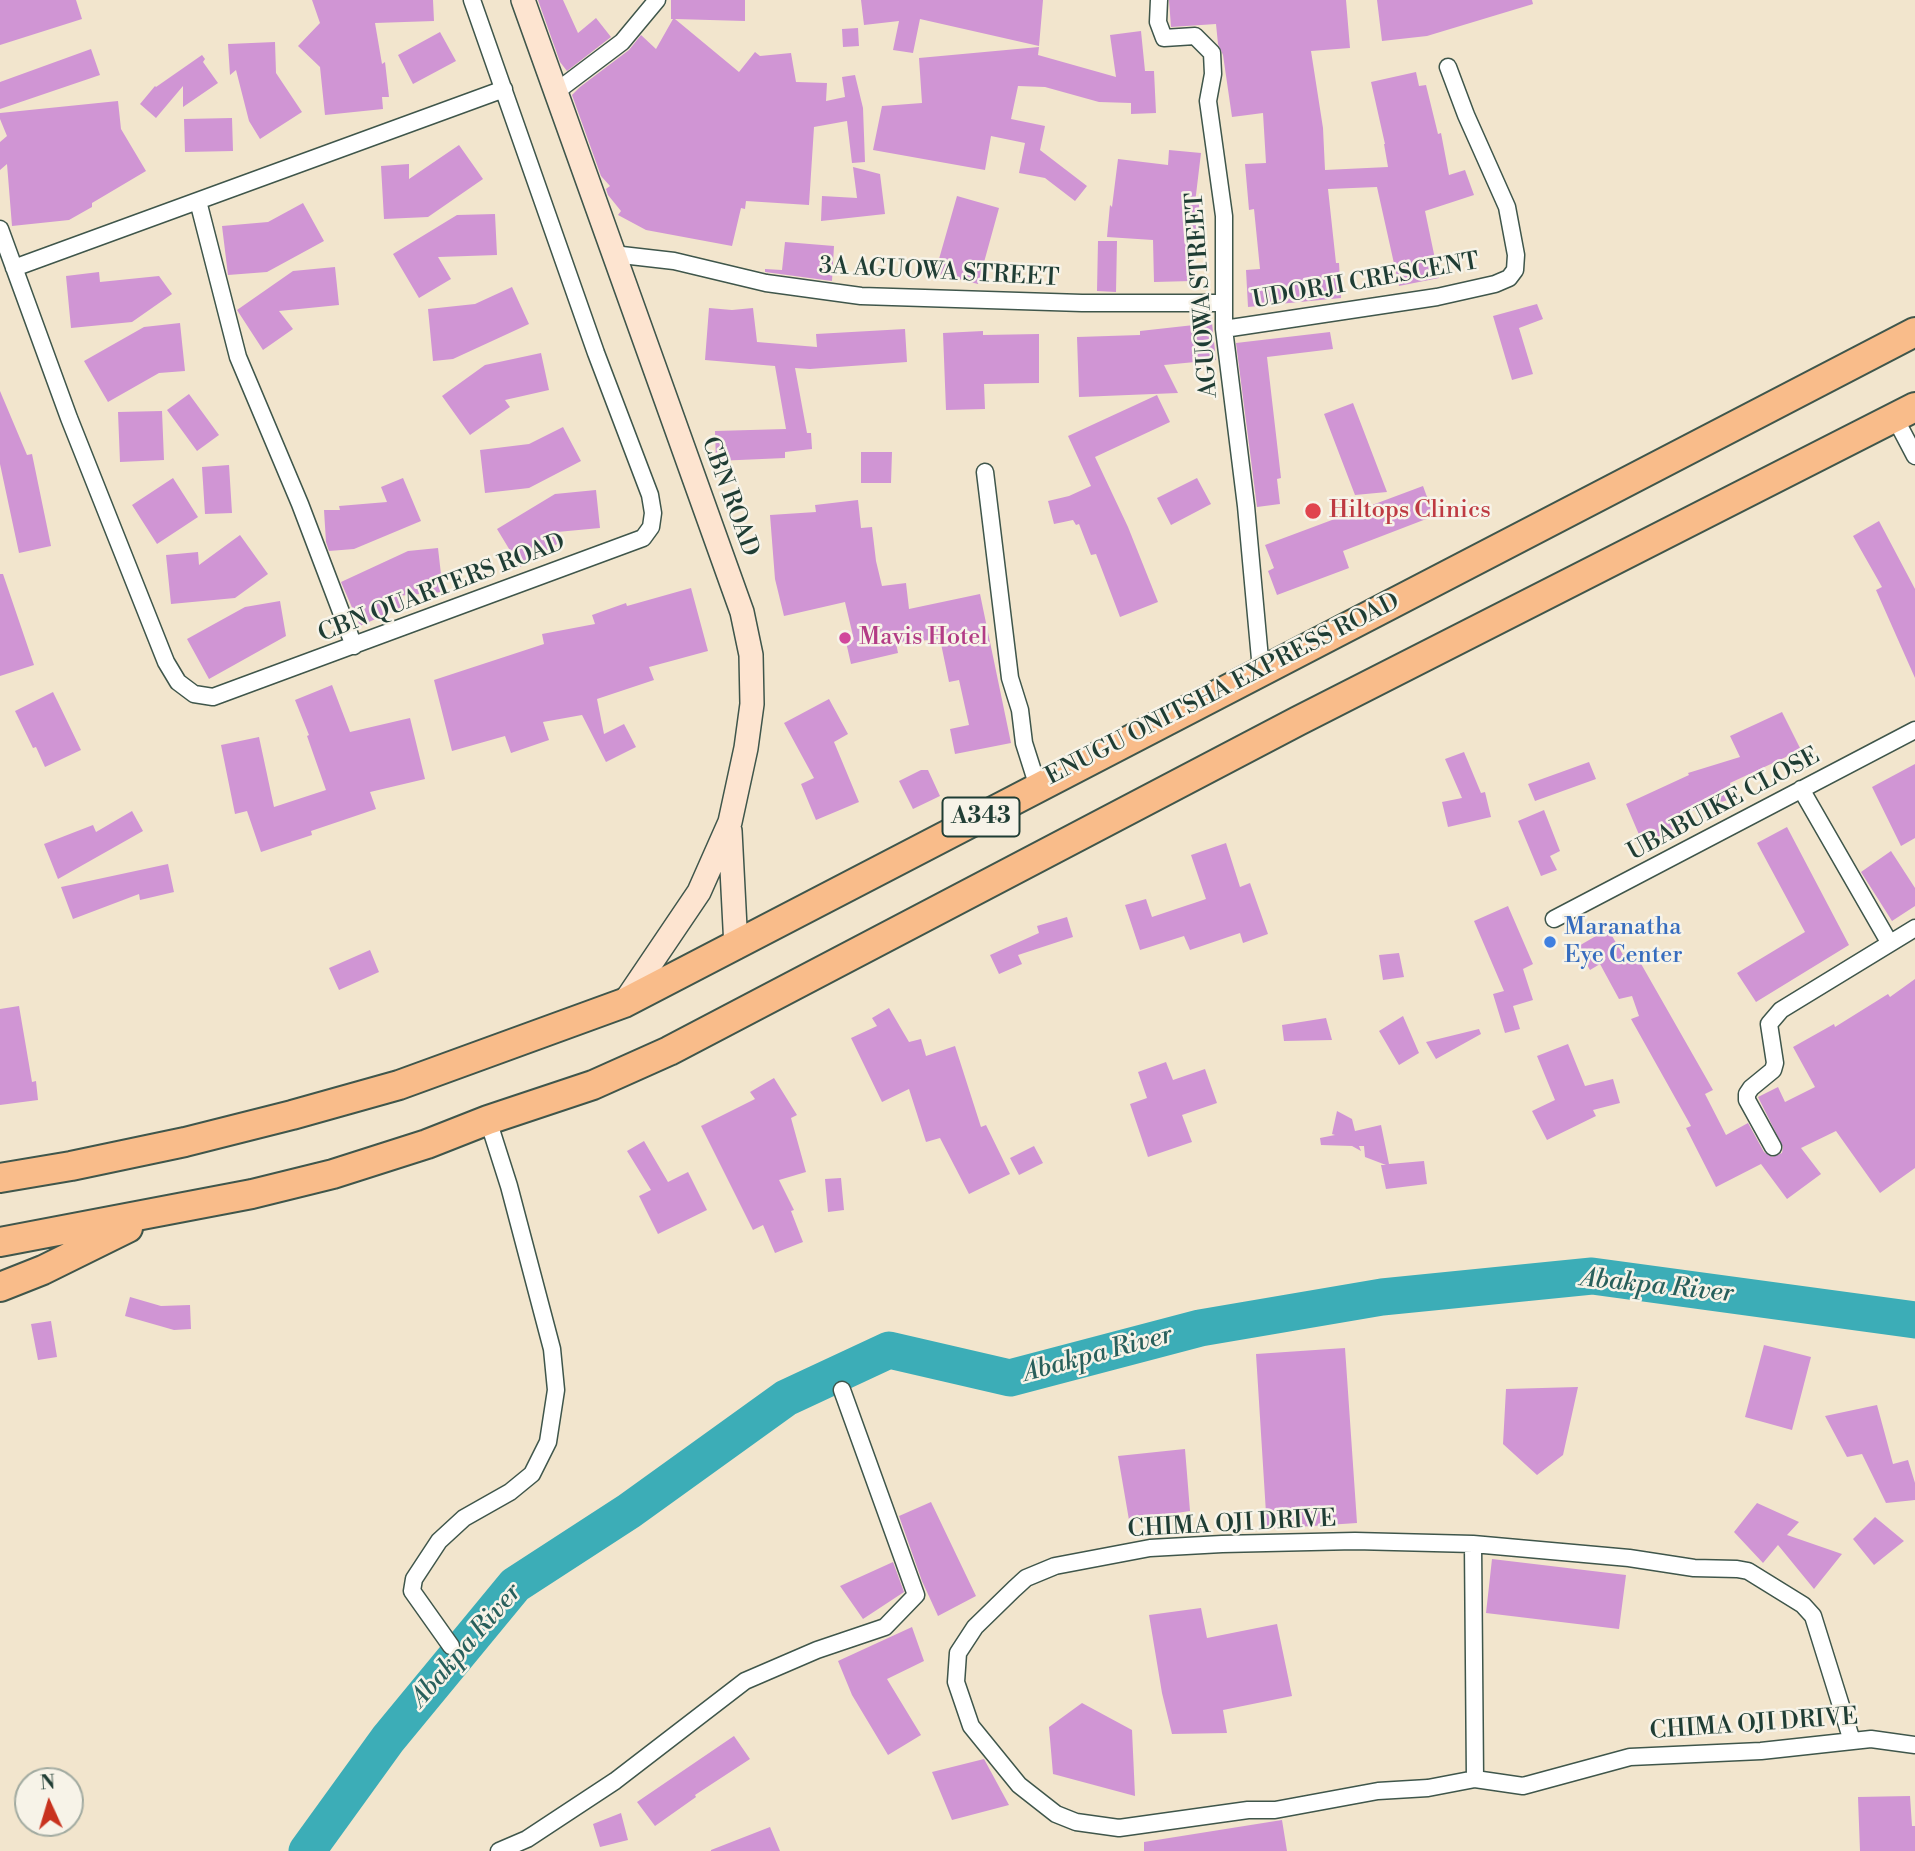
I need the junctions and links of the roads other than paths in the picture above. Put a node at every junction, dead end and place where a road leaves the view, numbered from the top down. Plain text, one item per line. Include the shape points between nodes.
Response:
1 (472, 0) edge
2 (523, 0) edge
3 (657, 0) edge
4 (1160, 0) edge
5 (1448, 66) dead end
6 (503, 89) junction
7 (557, 91) junction
8 (198, 201) junction
9 (0, 229) edge
10 (614, 254) junction
11 (14, 268) junction
12 (1223, 303) junction
13 (1224, 329) junction
14 (1915, 332) edge
15 (1905, 413) edge
16 (1915, 456) edge
17 (985, 472) dead end
18 (354, 646) junction
19 (1262, 670) junction
20 (1915, 730) edge
21 (1038, 787) junction
22 (1801, 789) junction
23 (730, 822) junction
24 (1555, 919) dead end
25 (1915, 928) edge
26 (1889, 942) junction
27 (736, 947) junction
28 (624, 1003) junction
29 (488, 1120) junction
30 (1773, 1146) dead end
31 (0, 1165) edge
32 (71, 1166) junction
33 (0, 1178) edge
34 (159, 1213) junction
35 (0, 1242) edge
36 (0, 1287) edge
37 (842, 1390) dead end
38 (1473, 1544) junction
39 (451, 1646) dead end
40 (1852, 1741) junction
41 (1915, 1745) edge
42 (1475, 1779) junction
43 (499, 1851) edge

1 - 6 street, CBN QUARTERS ROAD
2 - 7 main road, CBN ROAD
3 - 7 street via 622,42
4 - 12 street, AGUOWA STREET via 1158,22 1164,38 1195,36 1212,53 1208,100 1224,216
5 - 13 street, UDORJI CRESCENT via 1507,207 1516,255 1509,278 1437,297
6 - 8 street
6 - 18 street, CBN QUARTERS ROAD via 650,495 651,527 643,538
7 - 10 main road, CBN ROAD
8 - 11 street
8 - 18 street via 238,357
9 - 11 street, CBN QUARTERS ROAD
10 - 12 street, 3A AGUOWA STREET via 861,296
10 - 23 main road, CBN ROAD via 742,612 751,655 752,704
11 - 18 street, CBN QUARTERS ROAD via 69,418 178,682 194,694 214,697
12 - 13 street, AGUOWA STREET
13 - 19 street, AGUOWA STREET
14 - 19 highway, ENUGU ONITSHA EXPRESS ROAD / A343
15 - 16 street
15 - 29 highway, A343 via 1298,720 669,1051 593,1085
17 - 21 street via 1010,678
19 - 21 highway, ENUGU ONITSHA EXPRESS ROAD / A343
20 - 22 street, UBABUIKE CLOSE
21 - 27 highway, ENUGU ONITSHA EXPRESS ROAD / A343
22 - 24 street, UBABUIKE CLOSE
22 - 26 street
23 - 27 main road
23 - 28 main road, CBN ROAD via 699,892
25 - 26 street
26 - 30 street via 1781,1010 1769,1024 1773,1070 1751,1087 1747,1100
27 - 28 highway, ENUGU ONITSHA EXPRESS ROAD / A343
28 - 32 highway, ENUGU ONITSHA EXPRESS ROAD / A343 via 400,1085 185,1142
29 - 34 highway, A343 via 333,1174
29 - 39 street via 542,1309 556,1390 548,1442 532,1474 464,1518 439,1541 414,1578 412,1591
31 - 32 highway
32 - 33 highway, ENUGU ONITSHA EXPRESS ROAD / A343
34 - 35 highway, A343
34 - 36 highway
37 - 43 street via 916,1595 885,1627 745,1681 615,1781 527,1839
38 - 40 street, CHIMA OJI DRIVE via 1748,1571 1813,1616
38 - 42 street
38 - 42 street, CHIMA OJI DRIVE via 1222,1544 1150,1548 1055,1566 1026,1578 975,1627 958,1653 956,1682 971,1726 1019,1785 1056,1814 1076,1822 1119,1828
40 - 41 street, CHIMA OJI DRIVE
40 - 42 street, CHIMA OJI DRIVE via 1630,1757 1523,1786

